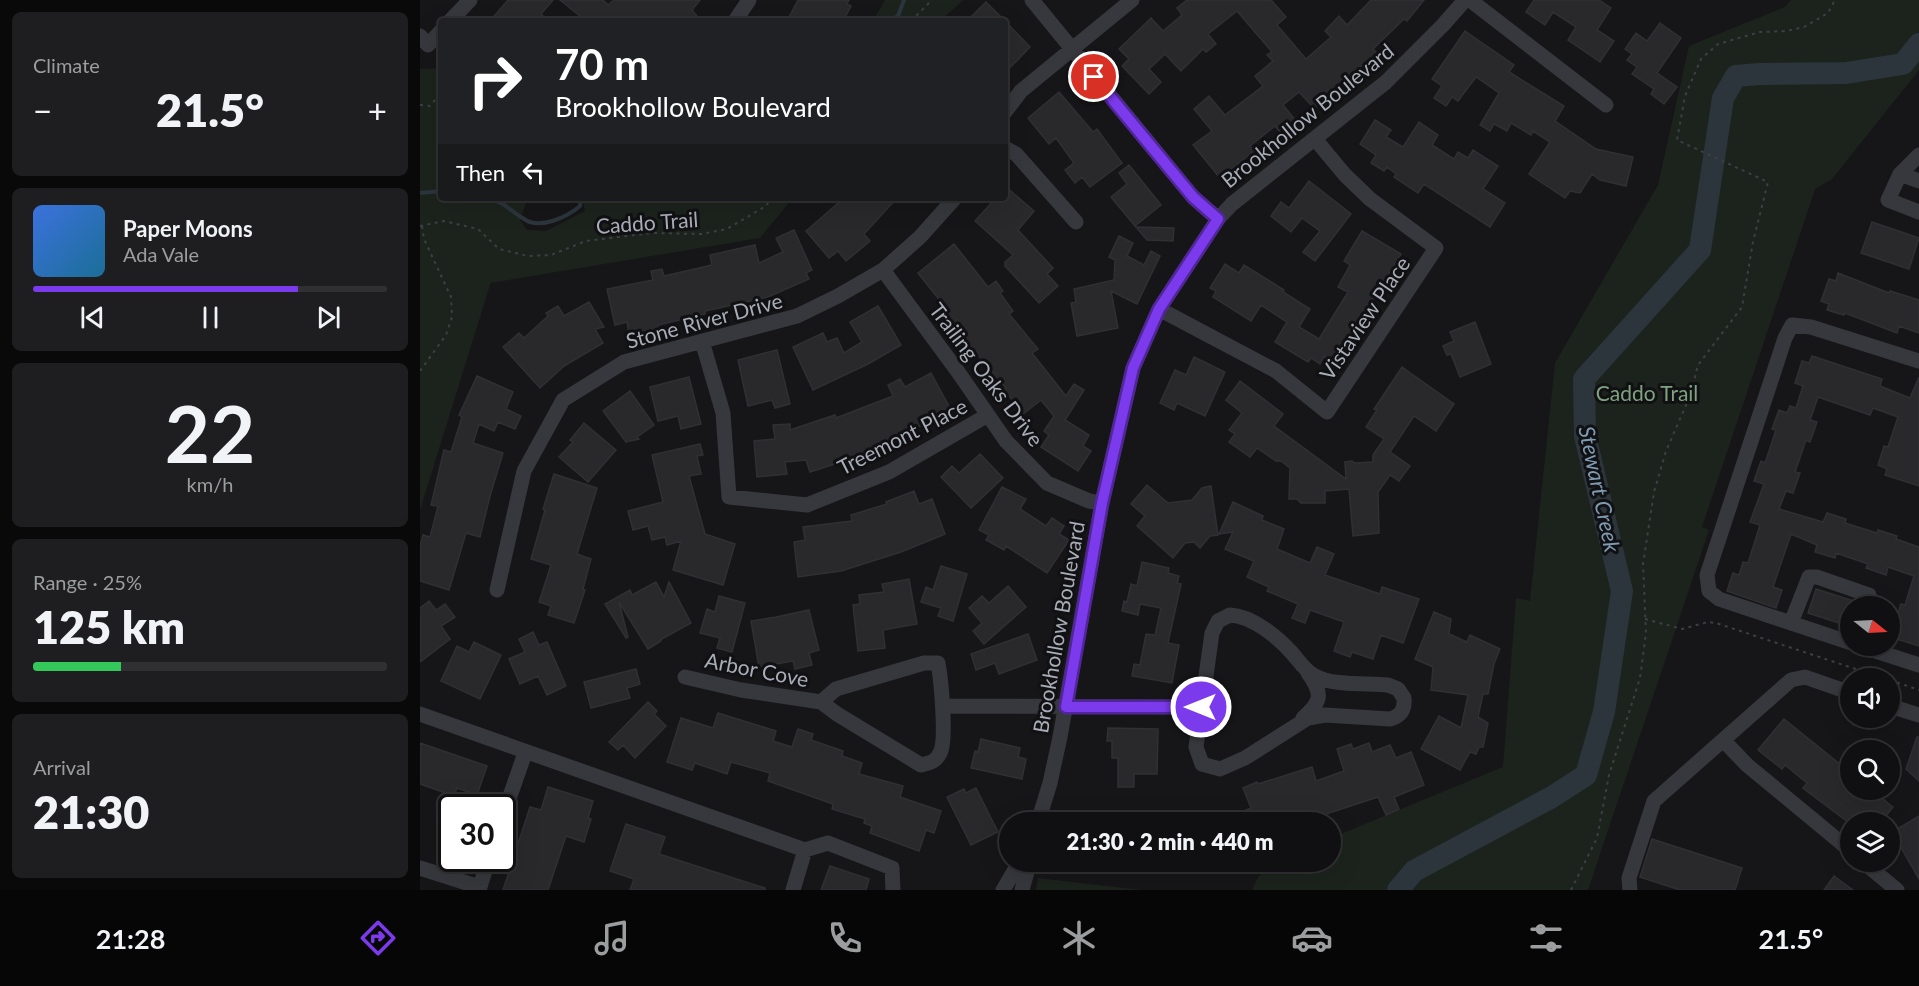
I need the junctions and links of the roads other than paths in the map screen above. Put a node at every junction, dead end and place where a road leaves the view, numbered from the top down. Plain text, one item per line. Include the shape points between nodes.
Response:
1 (470, 0) edge
2 (749, 0) edge
3 (1032, 0) edge
4 (1132, 0) edge
5 (1465, 0) edge
6 (1470, 0) edge
7 (453, 18) edge
8 (737, 18) edge
9 (438, 33) edge
10 (424, 41) edge
11 (1071, 49) junction
12 (1606, 105) dead end
13 (1008, 108) edge
14 (1315, 139) junction
15 (1008, 150) edge
16 (1919, 155) edge
17 (1900, 174) junction
18 (1919, 181) edge
19 (952, 201) edge
20 (1919, 212) edge
21 (1218, 219) junction
22 (1076, 222) dead end
23 (883, 270) junction
24 (1159, 309) junction
25 (702, 341) junction
26 (1919, 362) edge
27 (988, 416) junction
28 (1102, 503) junction
29 (497, 590) dead end
30 (1869, 596) edge
31 (1791, 623) junction
32 (1840, 639) edge
33 (1892, 656) edge
34 (1301, 664) junction
35 (1919, 665) edge
36 (685, 676) dead end
37 (1840, 689) edge
38 (821, 702) junction
39 (943, 706) junction
40 (1066, 707) junction
41 (1201, 707) junction
42 (1900, 709) edge
43 (420, 714) edge
44 (1919, 716) edge
45 (1294, 726) junction
46 (1723, 740) junction
47 (525, 753) junction
48 (511, 794) edge
49 (1041, 812) edge
50 (1840, 842) edge
51 (805, 850) junction
52 (420, 868) edge
53 (484, 872) edge
54 (1014, 872) edge
55 (1027, 872) edge
56 (1876, 872) edge
57 (479, 889) edge
58 (793, 890) edge
59 (893, 890) edge
60 (1003, 890) edge
61 (1022, 890) edge
62 (1630, 890) edge
63 (1897, 890) edge

1 - 7 street
2 - 8 street
3 - 11 street
4 - 11 street
5 - 14 street, Brookhollow Boulevard via 1386,82
6 - 12 street
9 - 10 street
11 - 13 street via 1021,91
11 - 21 street via 1193,197
14 - 21 street, Brookhollow Boulevard
14 - 24 street, Vistaview Place via 1370,199 1436,248 1327,412 1276,371
15 - 22 street
16 - 17 street
17 - 18 street
17 - 20 street via 1888,200
19 - 23 street, Stone River Drive
21 - 24 street, Brookhollow Boulevard
23 - 25 street, Stone River Drive via 797,316
23 - 27 street, Trailing Oaks Drive
24 - 28 street, Brookhollow Boulevard via 1133,368
25 - 27 street, Treemont Place via 723,413 729,497 807,505 889,471
25 - 29 street, Stone River Drive via 624,362 562,400 524,471
26 - 31 street via 1811,327 1792,325 1785,338 1707,575 1709,591 1719,599
27 - 28 street, Trailing Oaks Drive via 1005,441 1047,483
28 - 40 street, Brookhollow Boulevard
30 - 31 street via 1809,577
31 - 32 street
33 - 35 street
34 - 41 street via 1265,630 1238,616 1226,616 1212,633
34 - 45 street via 1317,687 1319,699
34 - 45 street via 1326,680 1394,686 1405,703 1401,713 1390,719 1321,716
36 - 38 street, Arbor Cove via 741,690
37 - 46 street via 1805,677 1791,681
38 - 39 street, Arbor Cove via 836,689 924,663 938,663
38 - 39 street, Arbor Cove via 921,765 934,762 942,752
39 - 40 street
40 - 41 street
40 - 49 street, Brookhollow Boulevard
41 - 45 street via 1196,747 1202,764 1220,770
42 - 44 street
43 - 47 street
46 - 50 street via 1747,765
46 - 62 street via 1654,801 1629,878
47 - 48 street
47 - 51 street
51 - 58 street
51 - 59 street via 828,843 892,868
52 - 57 street
53 - 57 street
54 - 60 street
55 - 61 street
56 - 63 street

